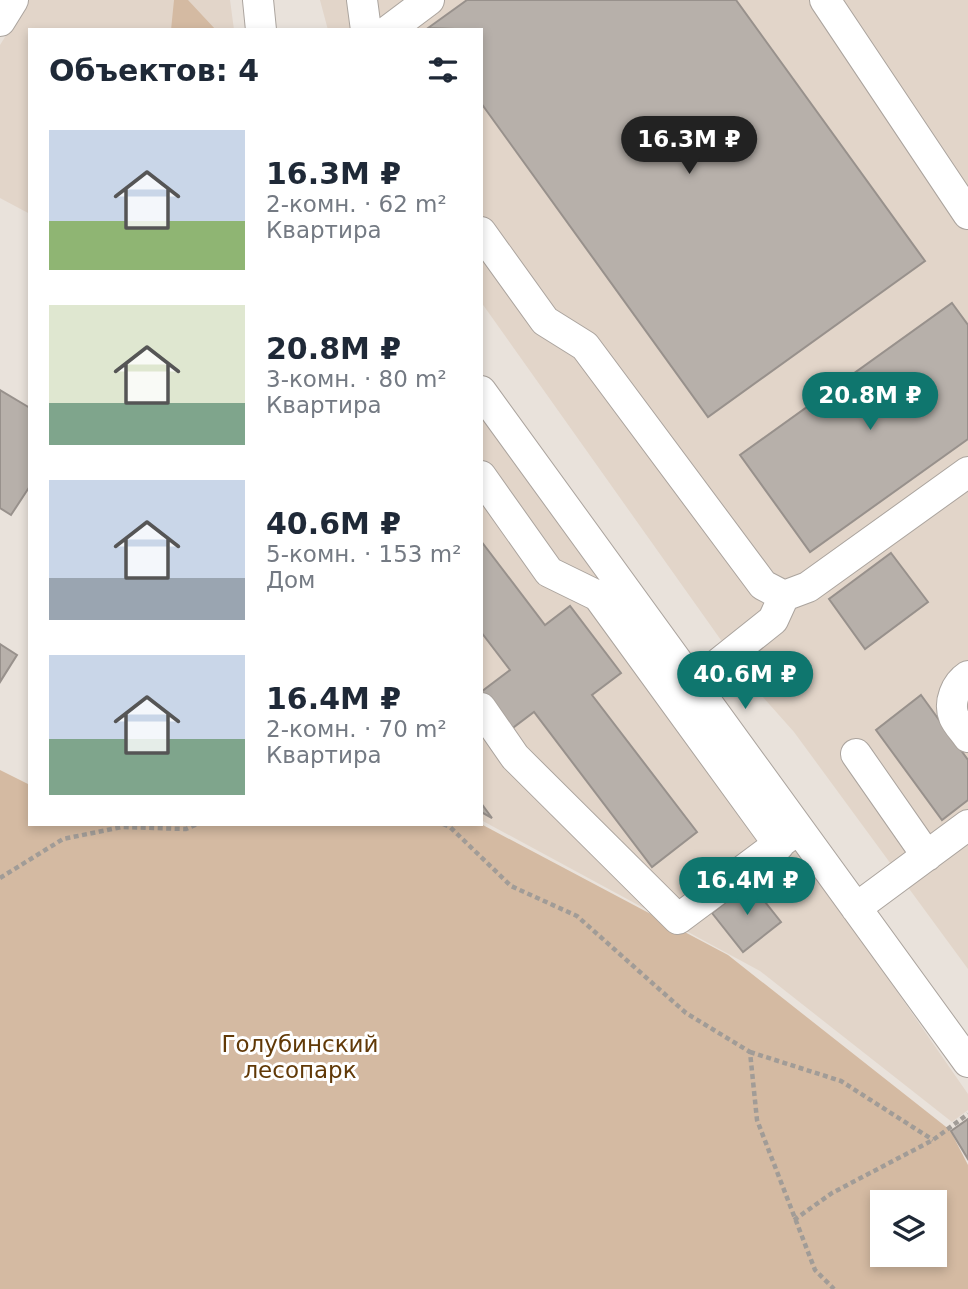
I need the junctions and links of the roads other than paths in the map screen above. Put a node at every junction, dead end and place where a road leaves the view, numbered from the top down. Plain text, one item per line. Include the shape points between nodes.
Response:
1 (13, 0) edge
2 (258, 0) edge
3 (362, 0) edge
4 (429, 0) edge
5 (825, 0) edge
6 (0, 21) edge
7 (261, 28) edge
8 (366, 28) edge
9 (392, 28) edge
10 (968, 214) edge
11 (483, 235) edge
12 (483, 394) edge
13 (523, 449) junction
14 (968, 472) edge
15 (483, 477) edge
16 (483, 479) edge
17 (784, 596) junction
18 (968, 676) edge
19 (694, 683) junction
20 (483, 711) edge
21 (968, 737) edge
22 (856, 754) dead end
23 (968, 825) edge
24 (789, 837) junction
25 (927, 856) junction
26 (856, 908) junction
27 (968, 1062) edge

1 - 6 street
2 - 7 street
3 - 8 street
4 - 9 street
5 - 10 street
11 - 17 street via 545,321 585,346 763,584
12 - 13 street
13 - 15 street
13 - 19 street
14 - 17 street via 808,587
16 - 24 street via 549,572 598,596
17 - 19 street via 773,620
18 - 21 street via 959,682 952,701 954,718
19 - 24 street
20 - 24 street via 515,757 678,919
22 - 25 street
23 - 25 street
24 - 26 street
25 - 26 street
26 - 27 street

